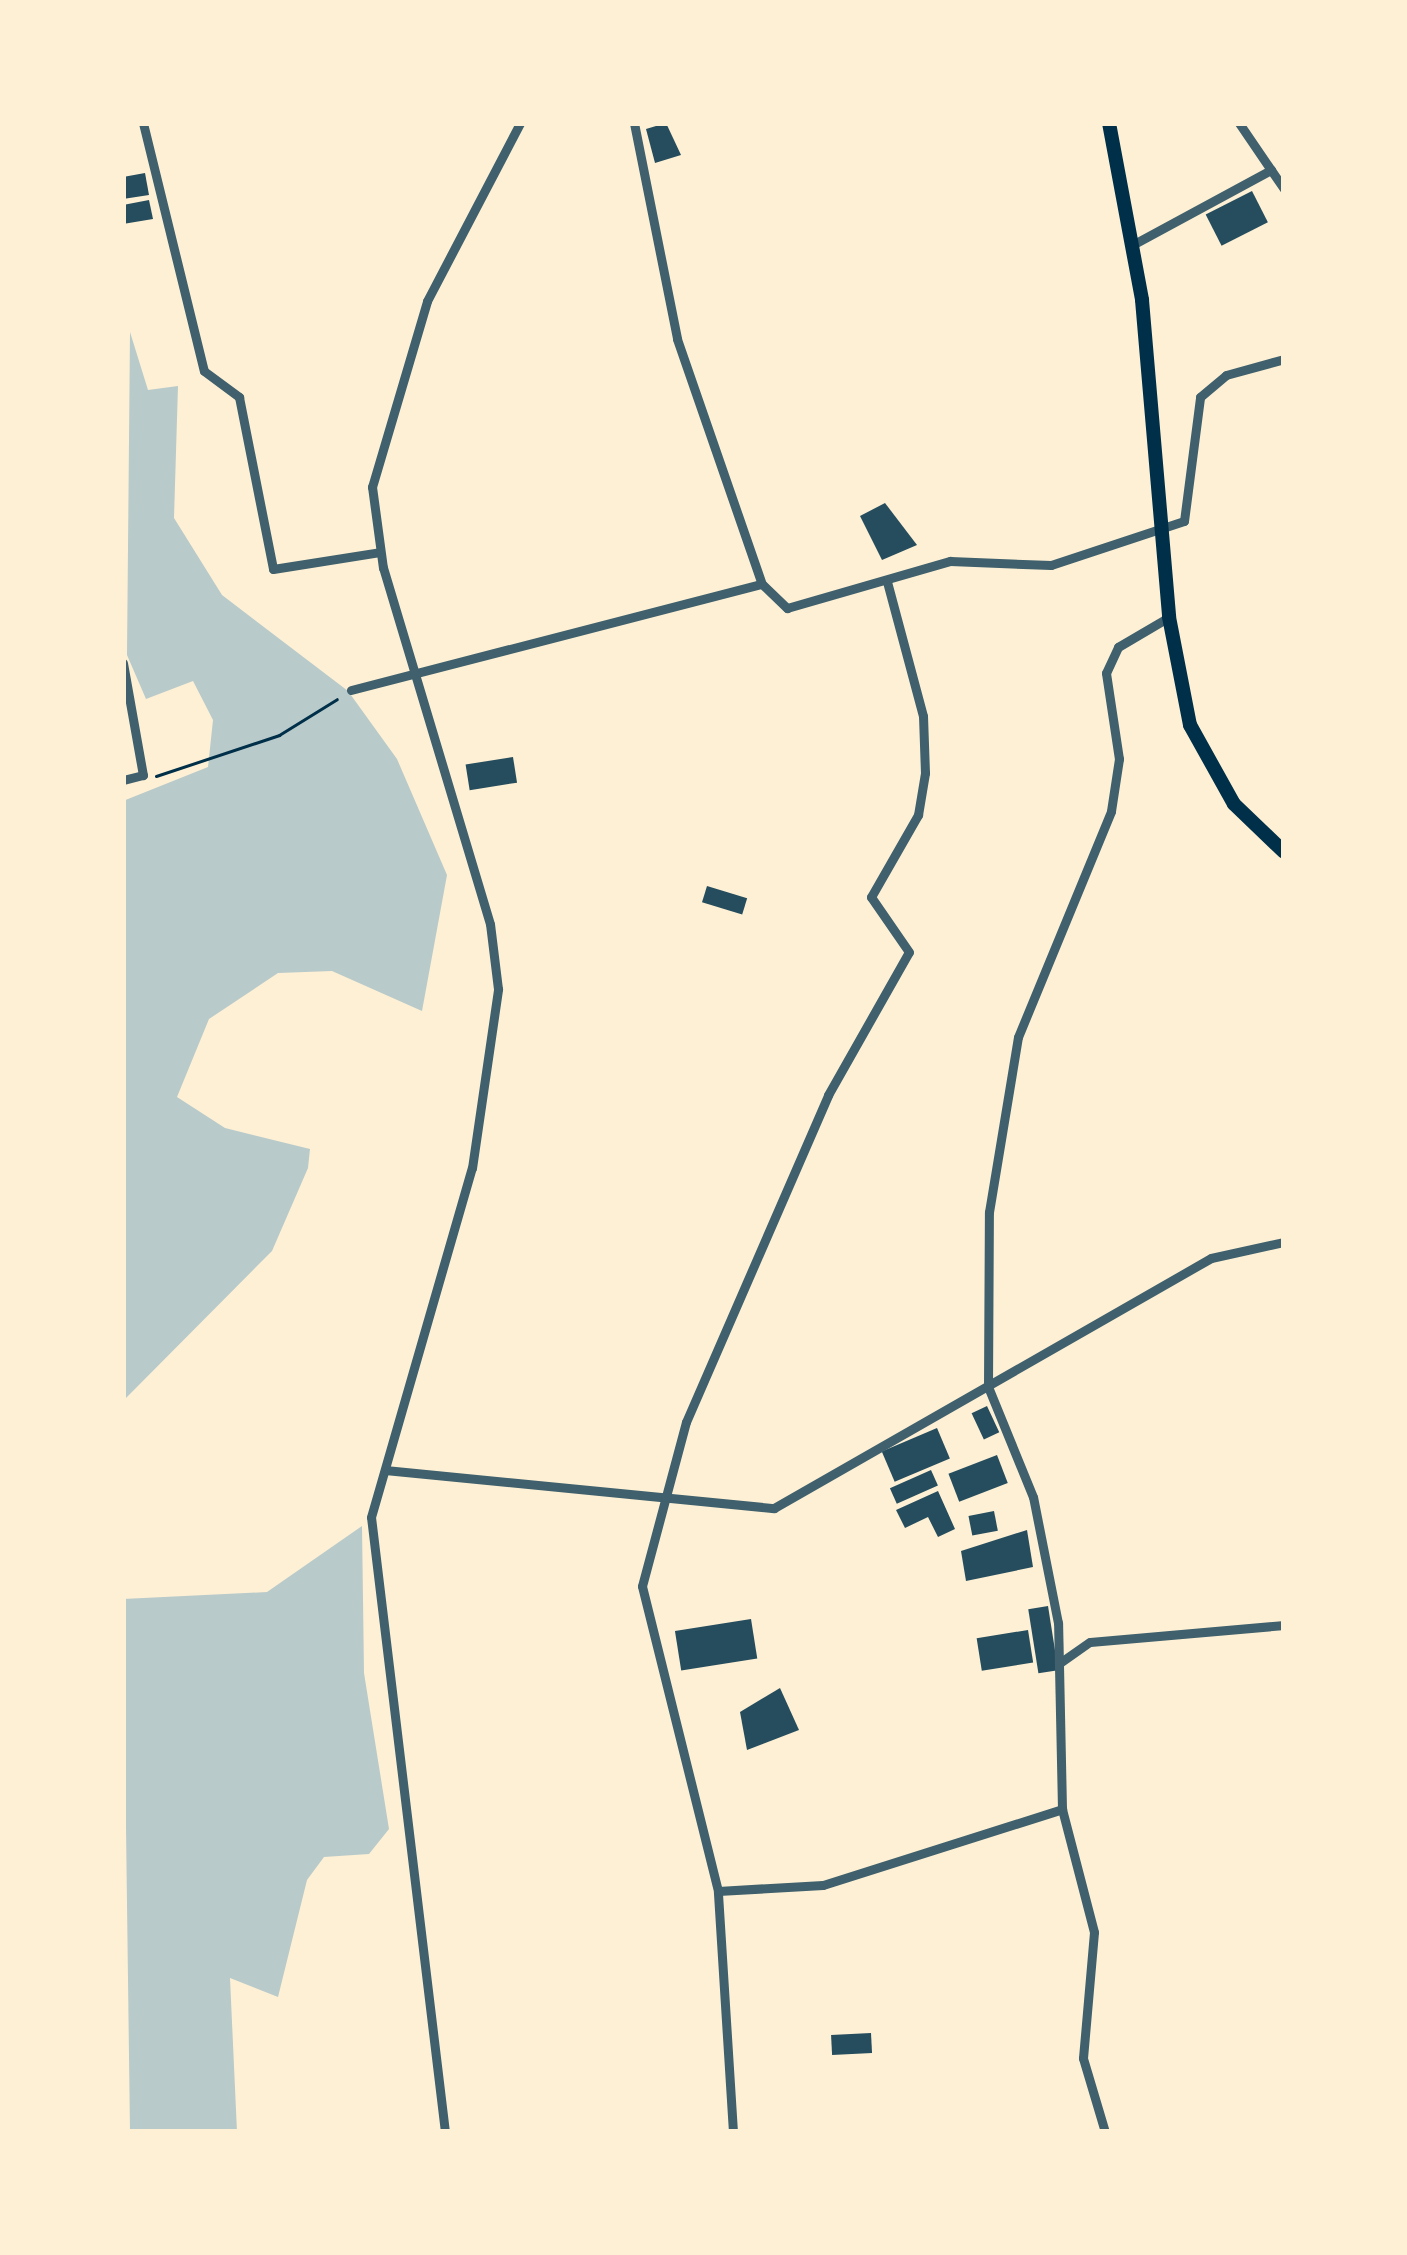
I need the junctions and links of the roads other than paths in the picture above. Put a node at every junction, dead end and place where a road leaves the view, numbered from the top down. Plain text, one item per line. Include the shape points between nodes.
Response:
1 (143, 123) edge
2 (520, 123) edge
3 (634, 123) edge
4 (1108, 123) edge
5 (1239, 123) edge
6 (1271, 170) junction
7 (1284, 189) edge
8 (1134, 244) junction
9 (1284, 359) edge
10 (1161, 526) junction
11 (380, 552) junction
12 (887, 582) junction
13 (761, 584) junction
14 (1169, 617) junction
15 (123, 662) edge
16 (413, 669) junction
17 (351, 690) road end
18 (123, 780) edge
19 (1284, 852) edge
20 (1284, 1242) edge
21 (988, 1387) junction
22 (385, 1470) junction
23 (673, 1503) junction
24 (1284, 1625) edge
25 (1061, 1662) junction
26 (1062, 1808) junction
27 (718, 1891) junction
28 (445, 2132) edge
29 (733, 2132) edge
30 (1105, 2132) edge

1 - 11 street via 204,371 238,397 273,569
2 - 11 street via 428,301 372,487
3 - 13 street via 676,339
4 - 8 main road
5 - 6 street
6 - 7 street
6 - 8 street
8 - 10 main road
9 - 10 street via 1226,375 1200,397 1195,485 1184,521
10 - 12 street via 1051,565 950,561
10 - 14 main road
11 - 16 street
12 - 13 street via 787,608
12 - 23 street via 923,716 925,773 918,815 871,897 909,952 829,1096 686,1422
13 - 16 street via 542,647
14 - 19 main road via 1208,768
14 - 21 street via 1118,647 1106,673 1119,759 1111,811 1018,1036 989,1212
15 - 18 street via 143,775
16 - 17 street
16 - 22 street via 490,924 500,1035
20 - 21 street via 1210,1258
21 - 23 street via 774,1508
21 - 25 street via 1033,1497
22 - 23 street
22 - 28 street via 371,1517 374,1586
23 - 27 street via 642,1586 642,1620 702,1796
24 - 25 street via 1090,1642
25 - 26 street
26 - 27 street via 823,1885
26 - 30 street via 1094,1932 1083,2058
27 - 29 street

